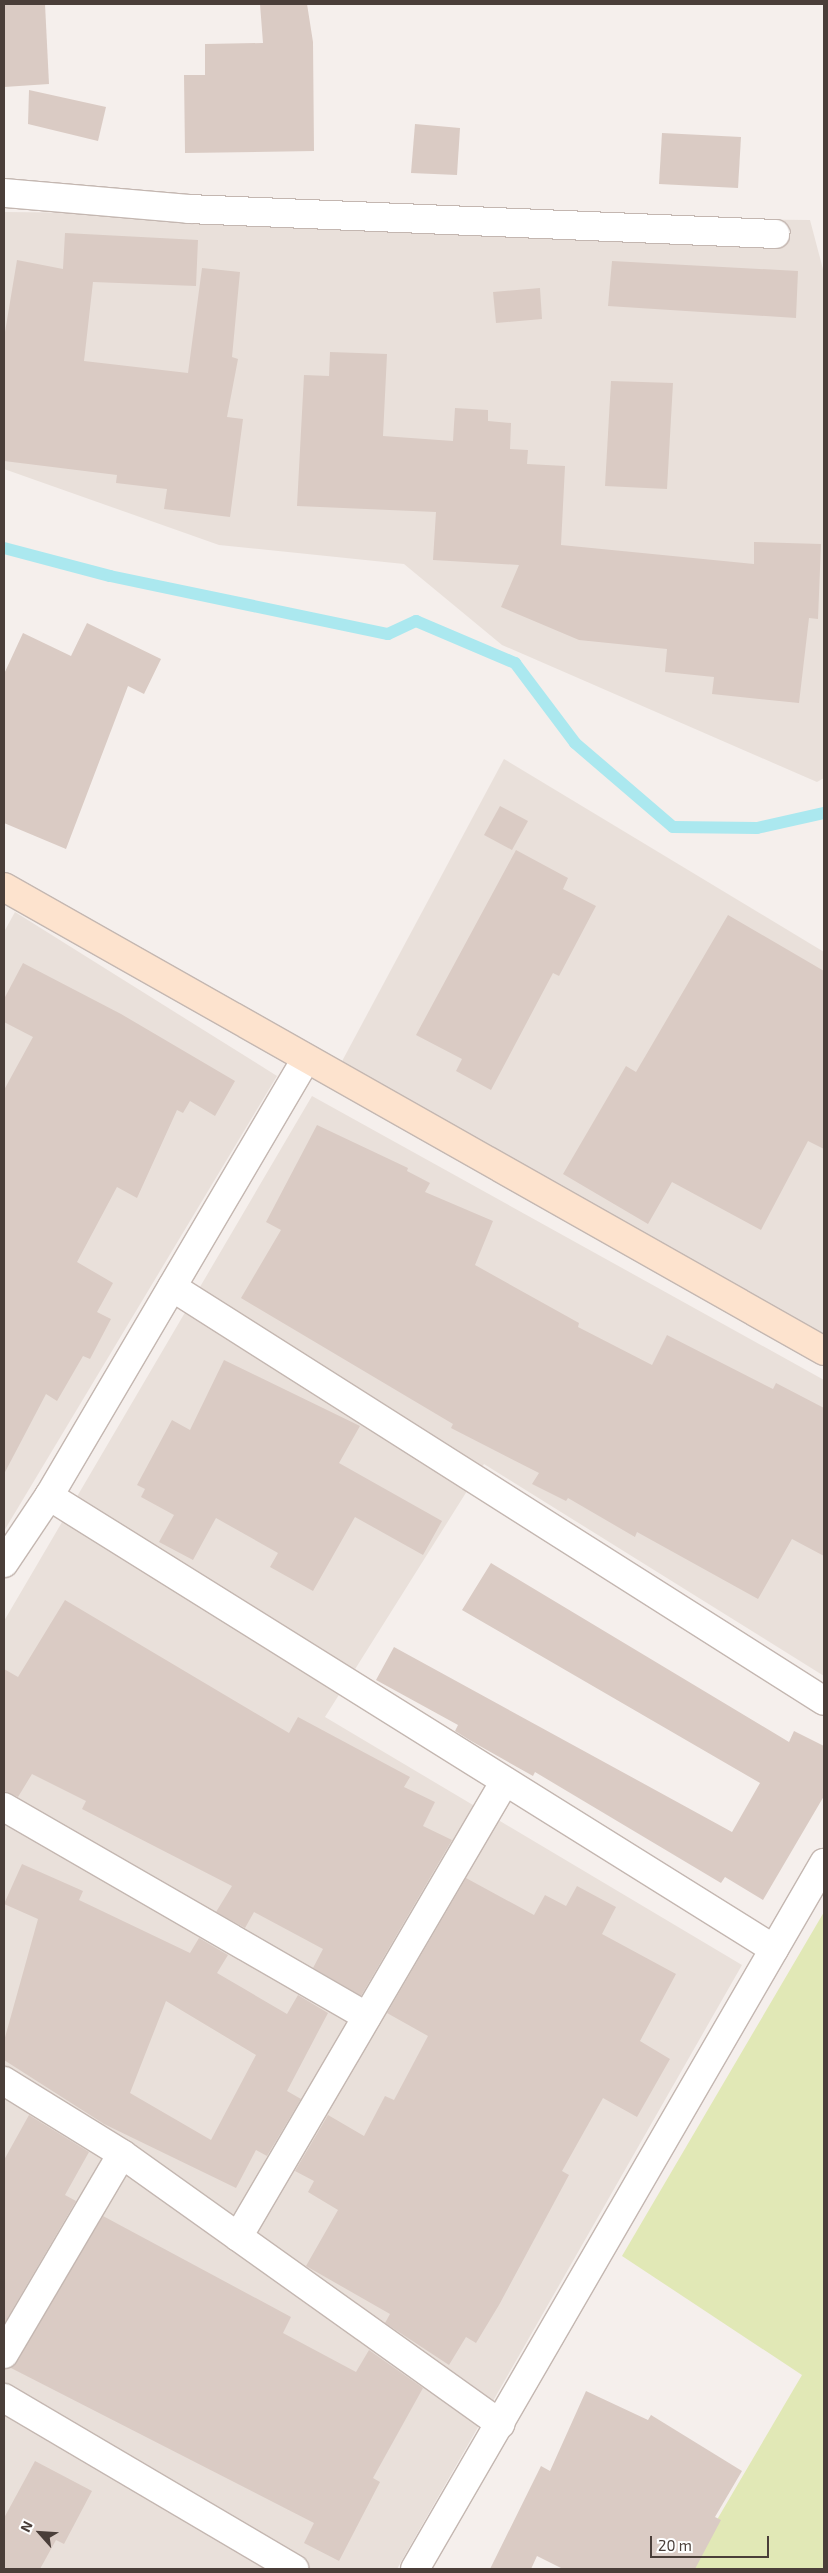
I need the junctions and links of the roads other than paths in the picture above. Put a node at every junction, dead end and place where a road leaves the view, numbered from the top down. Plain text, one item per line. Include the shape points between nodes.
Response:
1 (4, 193) edge
2 (775, 234) dead end
3 (4, 888) edge
4 (306, 1059) junction
5 (172, 1287) junction
6 (824, 1351) edge
7 (49, 1496) junction
8 (4, 1563) edge
9 (824, 1701) edge
10 (505, 1781) junction
11 (4, 1807) edge
12 (824, 1863) edge
13 (774, 1949) junction
14 (367, 2017) junction
15 (4, 2081) edge
16 (122, 2154) junction
17 (238, 2237) junction
18 (4, 2354) edge
19 (4, 2398) edge
20 (500, 2424) junction
21 (294, 2569) edge
22 (415, 2569) edge

1 - 2 street via 189,209
3 - 4 street
4 - 5 street
4 - 6 street
5 - 7 street
5 - 9 street
7 - 8 street
7 - 10 street
10 - 13 street
10 - 14 street
11 - 14 street
12 - 13 street
13 - 20 street
14 - 17 street
15 - 16 street
16 - 17 street
16 - 18 street
17 - 20 street
19 - 21 street
20 - 22 street

